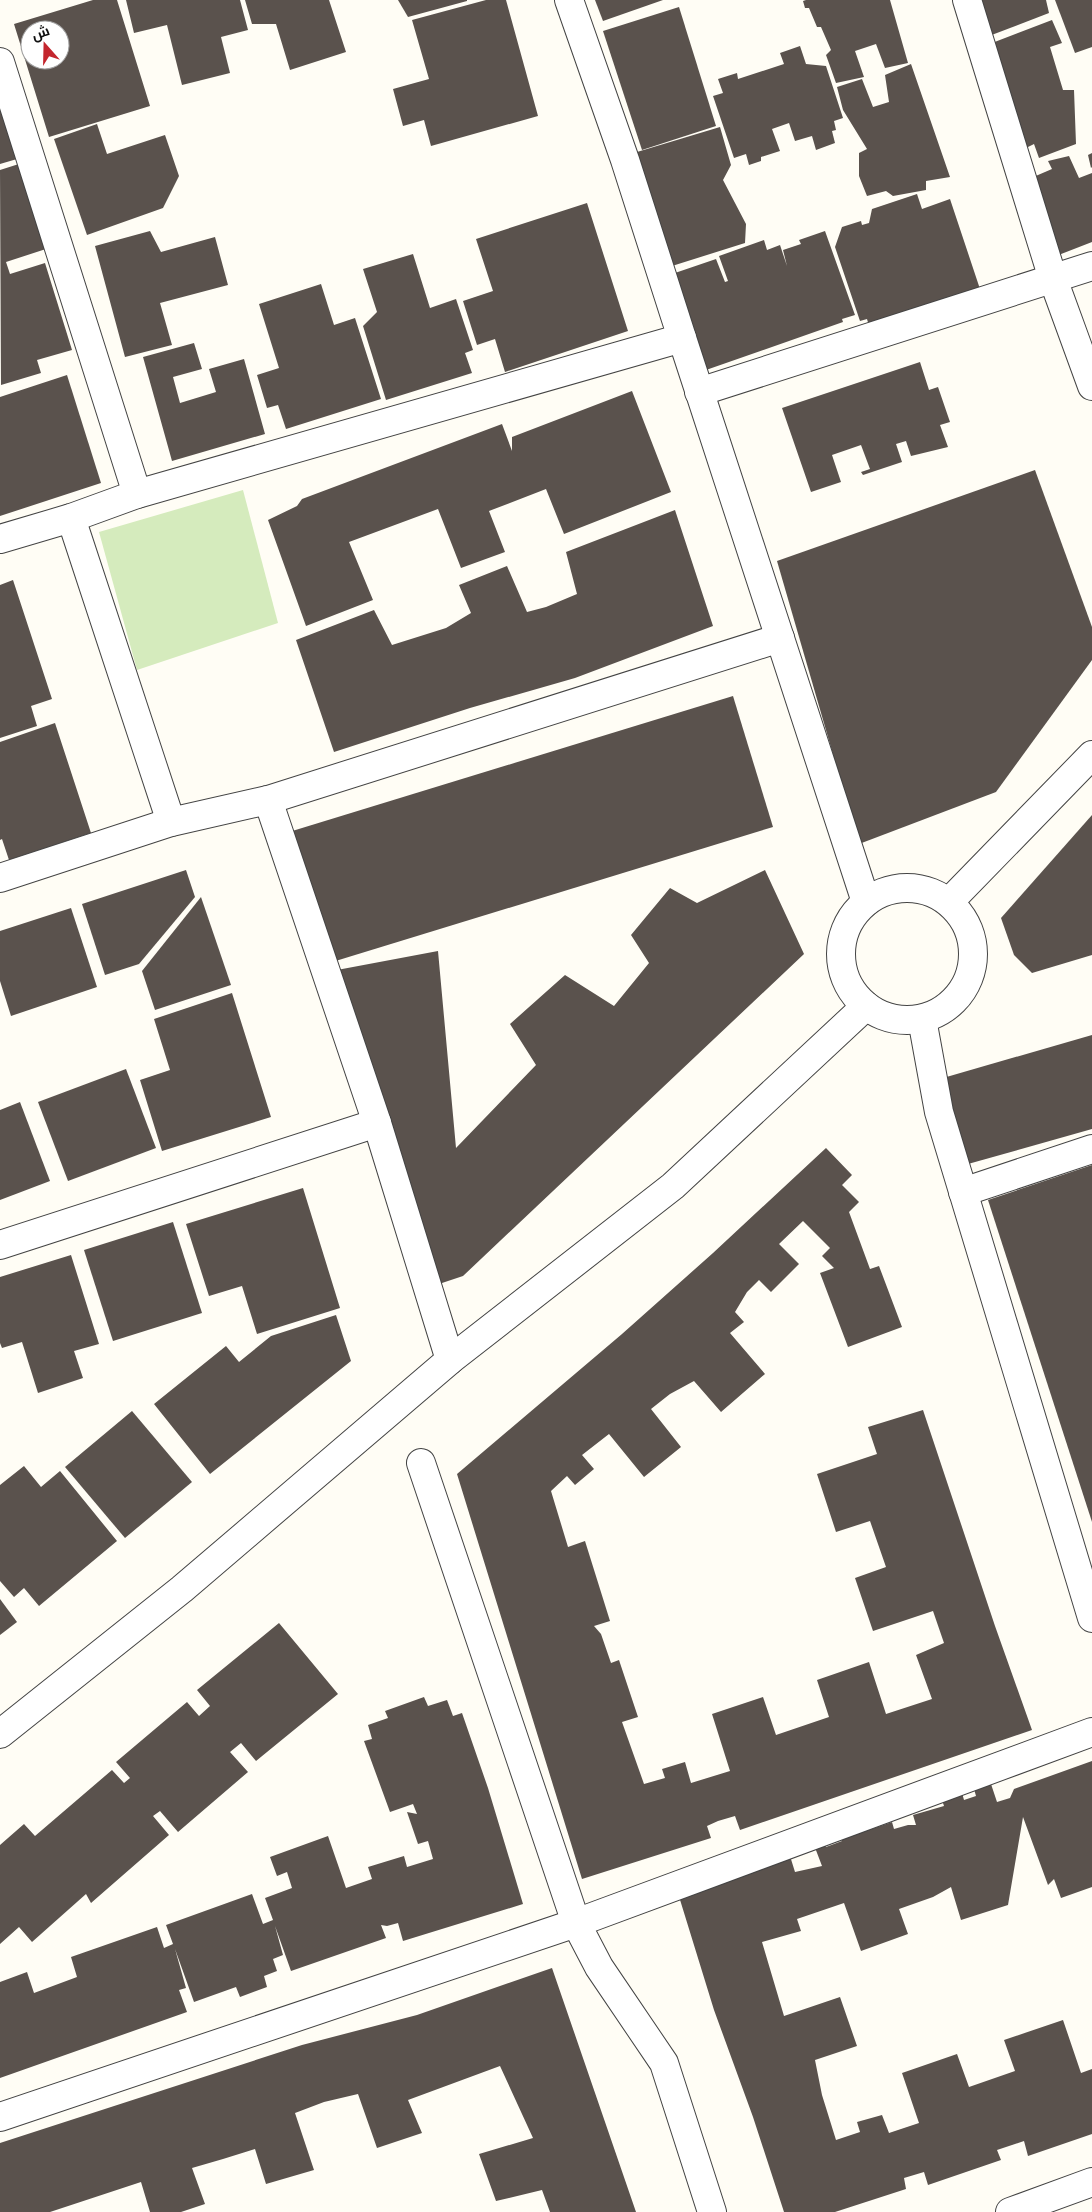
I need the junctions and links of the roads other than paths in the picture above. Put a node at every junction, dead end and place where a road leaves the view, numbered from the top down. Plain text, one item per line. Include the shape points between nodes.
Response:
1 (569, 0) edge
2 (967, 0) edge
3 (0, 62) edge
4 (1092, 266) edge
5 (1053, 279) junction
6 (682, 338) junction
7 (1092, 386) edge
8 (699, 392) junction
9 (138, 494) junction
10 (71, 518) junction
11 (0, 539) edge
12 (780, 638) junction
13 (1092, 755) edge
14 (268, 800) junction
15 (171, 822) junction
16 (0, 878) edge
17 (866, 902) junction
18 (949, 902) junction
19 (866, 1006) junction
20 (922, 1019) junction
21 (377, 1123) junction
22 (1092, 1149) edge
23 (963, 1192) junction
24 (0, 1245) edge
25 (450, 1360) junction
26 (421, 1463) dead end
27 (1092, 1618) edge
28 (1092, 1732) edge
29 (0, 1734) edge
30 (576, 1923) junction
31 (0, 2117) edge
32 (1092, 2182) edge
33 (712, 2212) edge
34 (1010, 2212) edge

1 - 6 street
2 - 5 street
3 - 9 street
4 - 5 street
5 - 7 street
5 - 8 street
6 - 8 street
6 - 9 street
8 - 12 street
9 - 10 street
10 - 11 street
10 - 15 street
12 - 14 street
12 - 17 street
13 - 18 street
14 - 15 street
14 - 21 street
15 - 16 street
17 - 18 street via 893,889 923,889
17 - 19 street via 847,925 841,954 847,983
18 - 20 street via 968,925 974,954 968,983 949,1006
19 - 20 street via 892,1019
19 - 25 street via 673,1186
20 - 23 street via 939,1112
21 - 24 street
21 - 25 street
22 - 23 street
23 - 27 street
25 - 29 street via 182,1589
26 - 30 street
28 - 30 street
30 - 31 street
30 - 33 street via 598,1967 664,2063
32 - 34 street

